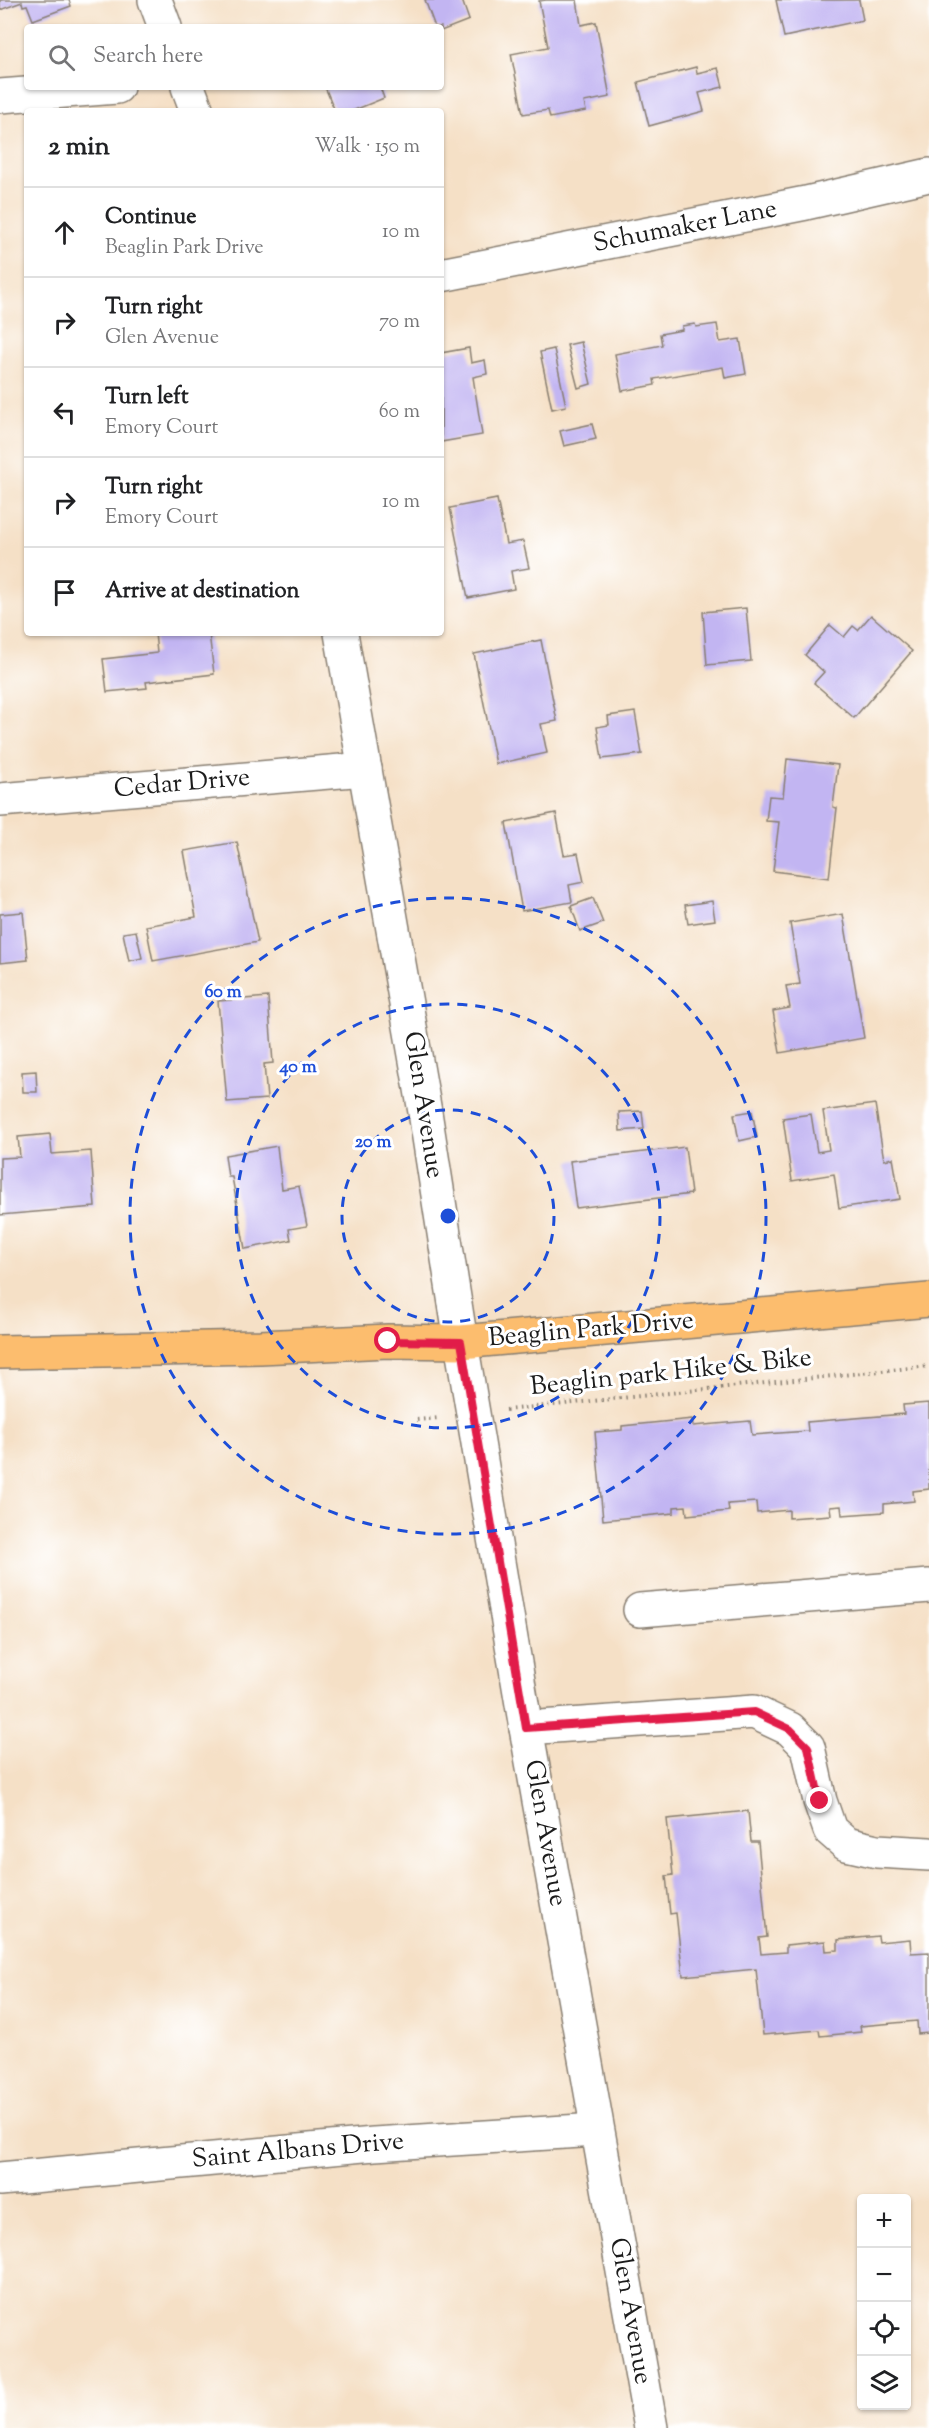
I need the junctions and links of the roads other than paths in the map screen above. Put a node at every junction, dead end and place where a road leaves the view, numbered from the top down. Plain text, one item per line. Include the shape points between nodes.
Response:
1 (155, 0) edge
2 (164, 24) edge
3 (78, 90) edge
4 (189, 90) edge
5 (0, 96) edge
6 (197, 108) edge
7 (929, 175) edge
8 (444, 274) edge
9 (342, 636) edge
10 (364, 769) junction
11 (0, 800) edge
12 (929, 1300) edge
13 (461, 1342) junction
14 (0, 1352) edge
15 (929, 1586) edge
16 (640, 1610) dead end
17 (526, 1728) junction
18 (929, 1854) edge
19 (597, 2130) junction
20 (0, 2179) edge
21 (651, 2428) edge

1 - 2 street
3 - 5 street
4 - 6 street
7 - 8 street, Schumaker Lane
9 - 10 street, Glen Avenue
10 - 11 street, Cedar Drive
10 - 13 street, Glen Avenue
12 - 13 main road, Beaglin Park Drive
13 - 14 main road, Beaglin Park Drive
13 - 17 street, Glen Avenue
15 - 16 street
17 - 18 street via 754,1712 790,1729 808,1747 830,1830 846,1844 877,1851
17 - 19 street, Glen Avenue
19 - 20 street, Saint Albans Drive via 374,2144
19 - 21 street, Glen Avenue

